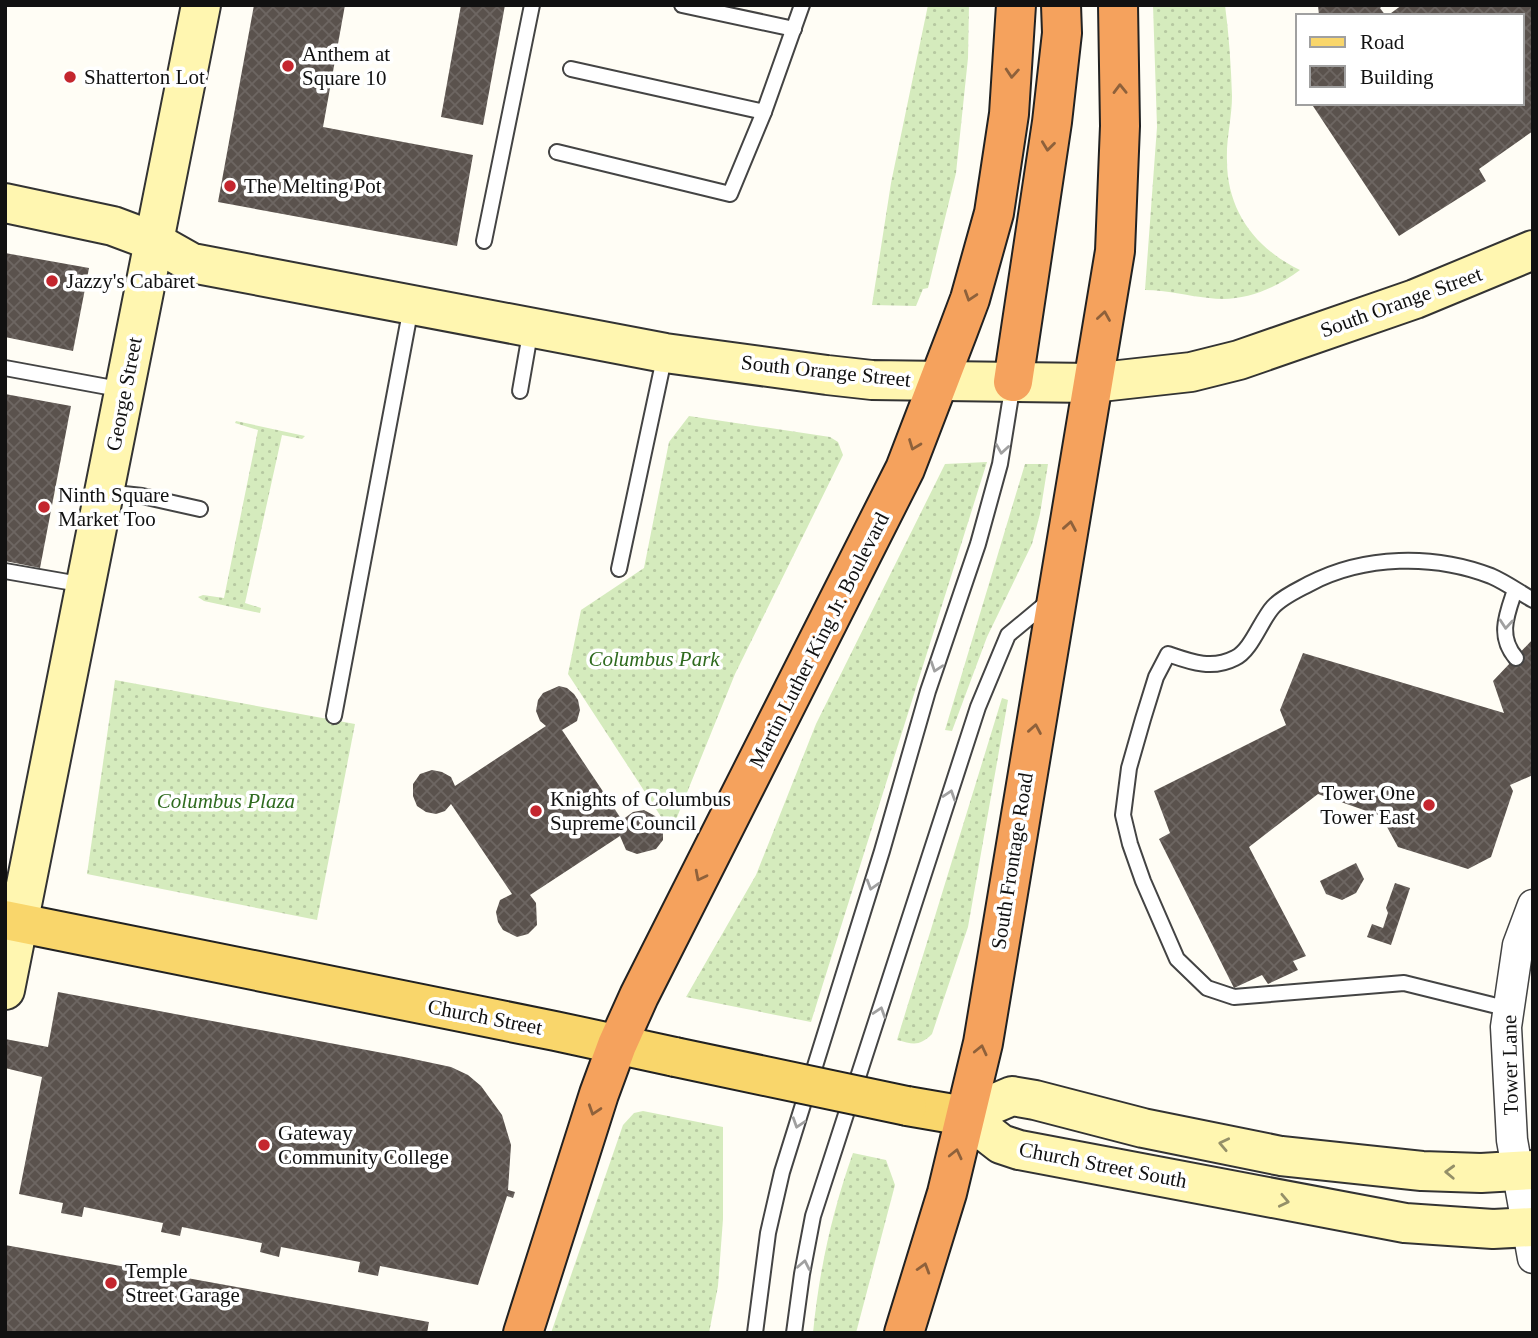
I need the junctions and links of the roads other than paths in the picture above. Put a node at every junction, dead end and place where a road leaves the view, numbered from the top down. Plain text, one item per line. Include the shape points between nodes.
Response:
1 (201, 5) edge
2 (532, 5) edge
3 (682, 5) edge
4 (802, 5) edge
5 (1016, 5) edge
6 (1061, 5) edge
7 (1118, 5) edge
8 (794, 29) junction
9 (571, 69) dead end
10 (764, 112) junction
11 (557, 152) dead end
12 (5, 203) edge
13 (153, 241) junction
14 (484, 241) dead end
15 (1533, 250) edge
16 (408, 303) junction
17 (531, 326) junction
18 (665, 353) junction
19 (5, 368) edge
20 (939, 381) junction
21 (1013, 382) junction
22 (1092, 383) junction
23 (125, 390) junction
24 (520, 391) dead end
25 (105, 492) junction
26 (200, 509) dead end
27 (619, 569) dead end
28 (5, 570) edge
29 (86, 585) junction
30 (1514, 590) junction
31 (1058, 594) junction
32 (1533, 600) edge
33 (1516, 658) dead end
34 (334, 716) dead end
35 (1533, 905) edge
36 (12, 921) edge
37 (1524, 959) edge
38 (5, 990) edge
39 (1509, 1009) junction
40 (617, 1045) junction
41 (965, 1116) junction
42 (1525, 1171) edge
43 (1531, 1237) edge
44 (523, 1333) edge
45 (755, 1333) edge
46 (794, 1333) edge
47 (904, 1333) edge

1 - 13 main road, George Street
2 - 14 lane
3 - 8 lane
4 - 8 lane
5 -> 20 highway, Martin Luther King Jr. Boulevard via 1009,114 994,213 970,299
6 -> 21 highway via 1050,135
22 -> 7 highway, South Frontage Road via 1115,251 1121,125
8 - 10 lane
9 - 10 lane
10 - 11 lane via 730,194
12 - 13 main road, South Orange Street via 113,226
13 - 16 main road, South Orange Street via 192,263
13 - 23 main road, George Street
15 - 22 main road, South Orange Street via 1415,299 1239,360 1191,372
16 - 17 main road, South Orange Street
16 - 34 lane via 408,323
17 - 18 main road, South Orange Street
17 - 24 lane
18 - 20 main road, South Orange Street via 872,380
18 - 27 lane
19 - 23 lane
20 - 21 main road, South Orange Street
20 -> 40 highway, Martin Luther King Jr. Boulevard via 905,469
21 - 22 main road, South Orange Street
21 -> 45 lane via 1000,464 978,544 928,691 782,1172 768,1233
31 -> 22 highway, South Frontage Road
23 - 25 main road, George Street
25 - 26 lane
25 - 29 main road, George Street
28 - 29 lane
29 - 36 main road, George Street
30 - 32 lane
30 -> 33 lane via 1503,632
30 - 39 lane via 1492,577 1421,560 1360,567 1320,578 1273,606 1238,657 1220,664 1198,664 1168,654 1156,677 1129,768 1123,815 1143,881 1177,959 1207,988 1234,997 1404,983
41 -> 31 highway, South Frontage Road via 982,1043
46 -> 31 lane via 813,1216 978,707 1008,635
35 - 37 street, Tower Lane via 1518,945
36 - 38 main road, George Street
36 - 40 main road, Church Street
37 - 39 street, Tower Lane
39 - 42 street, Tower Lane via 1512,1140
40 - 41 main road, Church Street, bridge
40 -> 44 highway, Martin Luther King Jr. Boulevard
42 -> 41 main road, Church Street South via 1422,1171 1281,1156 1012,1096
41 -> 43 main road, Church Street South via 1001,1144 1019,1150 1405,1223 1493,1228
47 -> 41 highway, South Frontage Road via 947,1193
42 - 43 street, Tower Lane

